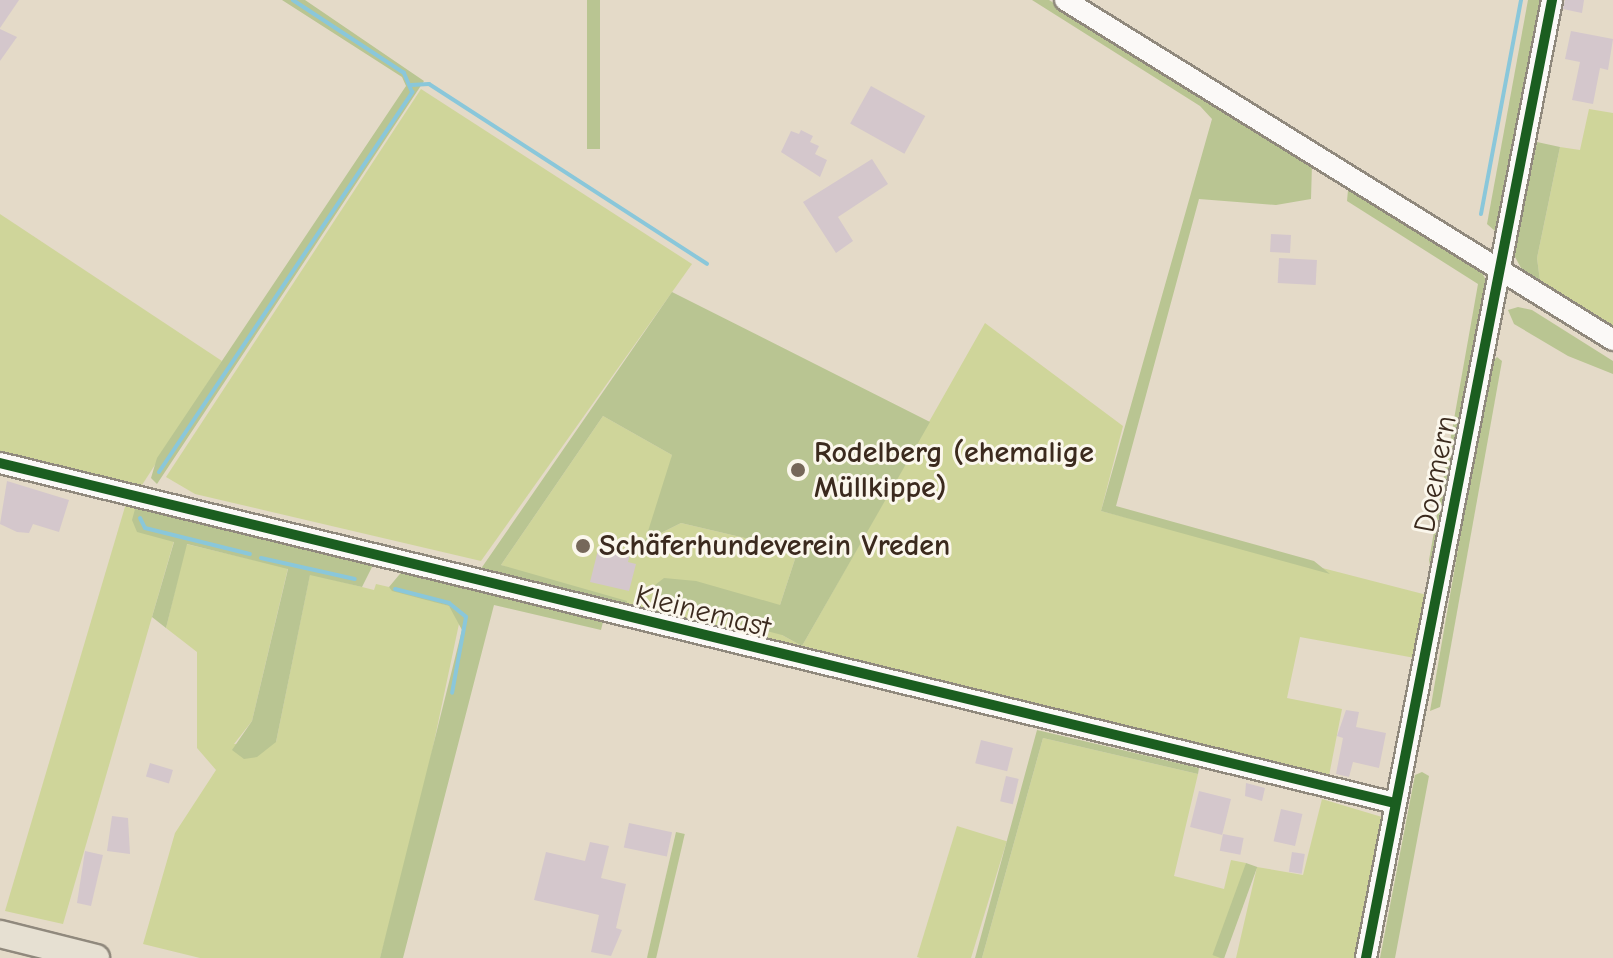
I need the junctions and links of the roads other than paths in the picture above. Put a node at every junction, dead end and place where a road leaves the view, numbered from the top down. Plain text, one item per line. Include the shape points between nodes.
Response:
1 (1065, 0) edge
2 (1552, 0) edge
3 (1500, 274) junction
4 (1613, 340) edge
5 (0, 463) edge
6 (1395, 803) junction
7 (0, 934) edge
8 (96, 958) edge
9 (1366, 958) edge

1 - 3 street
2 - 3 street, Doemern
3 - 4 street
3 - 6 street, Doemern
5 - 6 street, Kleinemast
6 - 9 street, Doemern
7 - 8 main road

